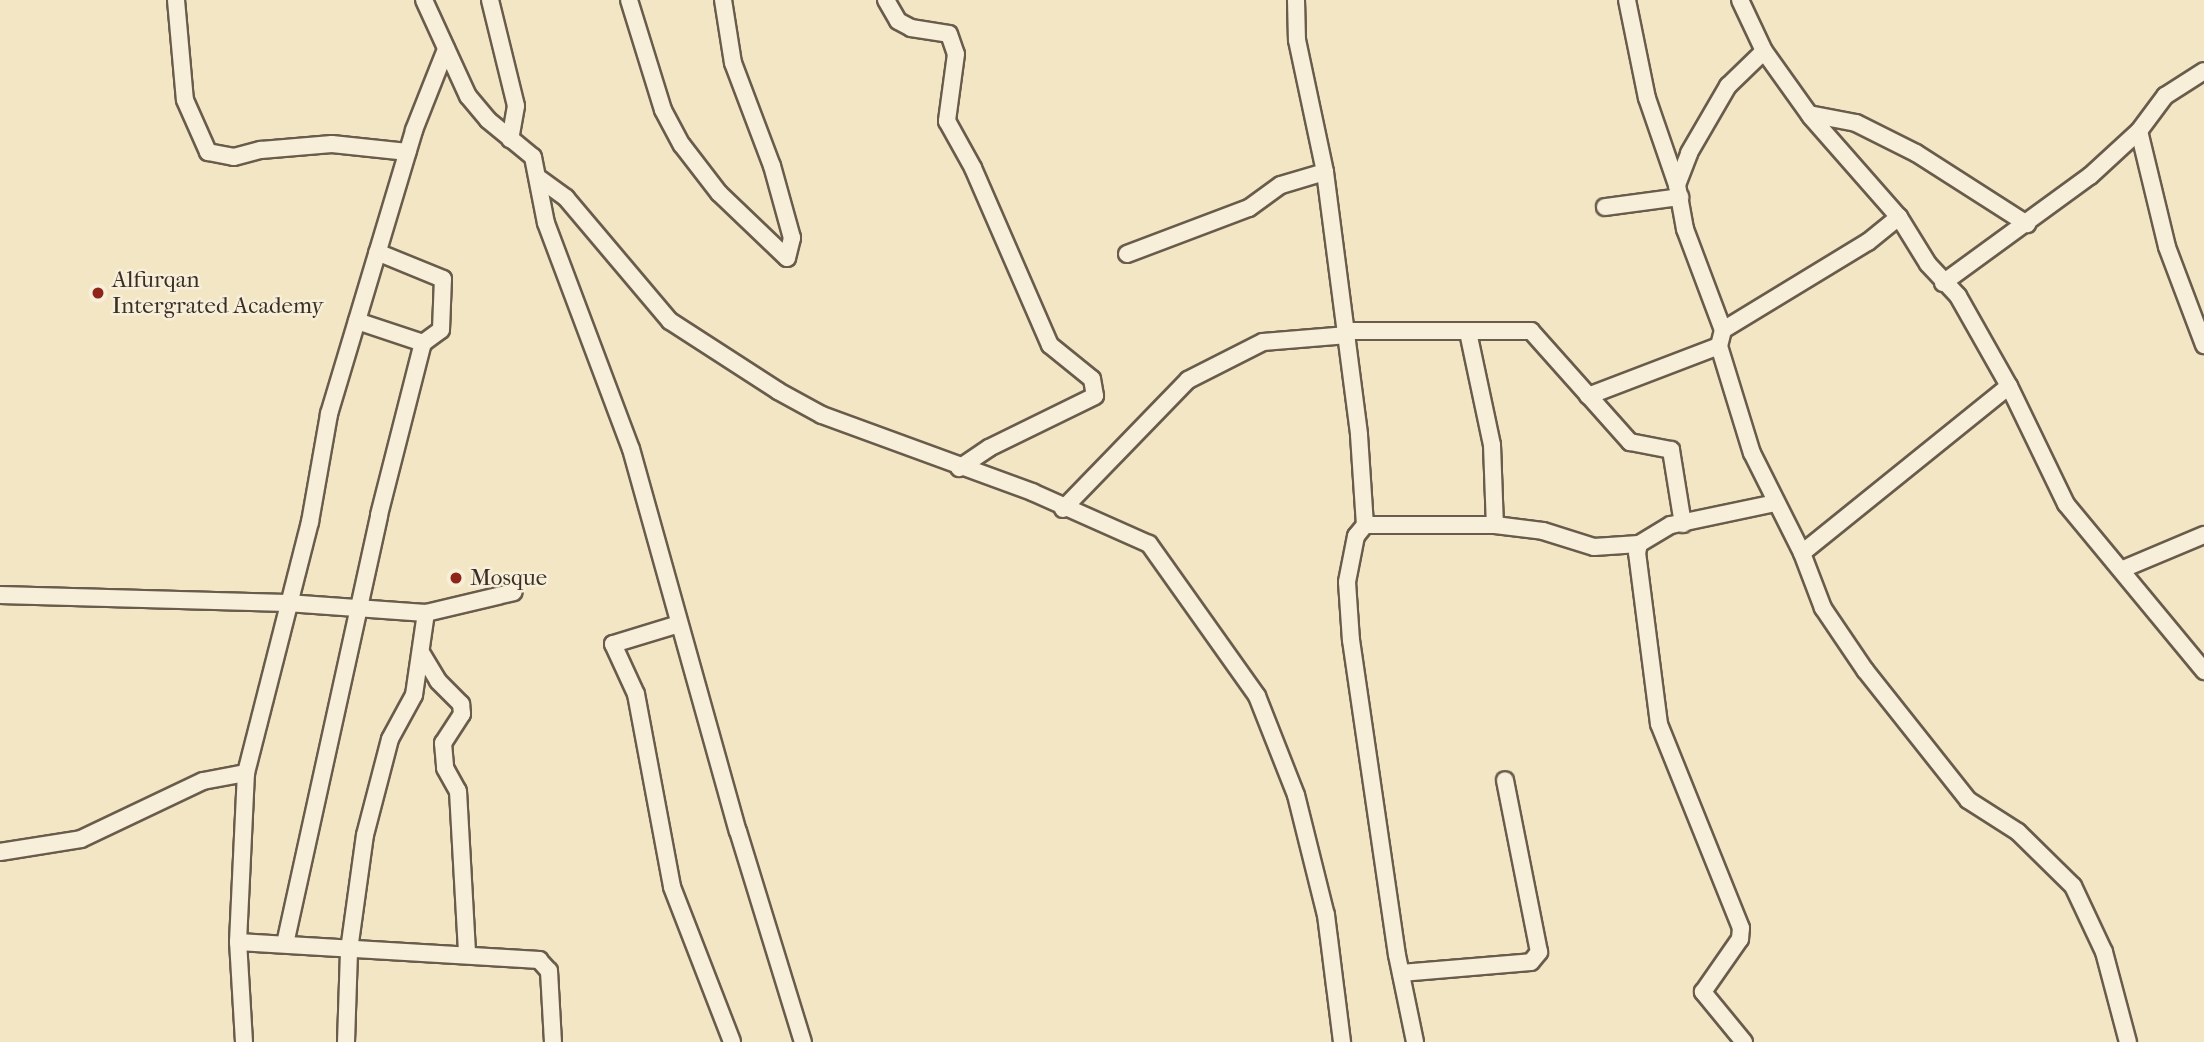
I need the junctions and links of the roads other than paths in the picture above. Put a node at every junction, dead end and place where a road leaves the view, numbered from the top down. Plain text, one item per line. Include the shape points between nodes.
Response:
1 (176, 0) edge
2 (424, 0) edge
3 (490, 0) edge
4 (629, 0) edge
5 (723, 0) edge
6 (886, 0) edge
7 (1627, 0) edge
8 (1740, 0) edge
9 (1295, 4) edge
10 (446, 49) junction
11 (1765, 51) junction
12 (2204, 71) edge
13 (1809, 114) junction
14 (2140, 131) junction
15 (510, 139) junction
16 (408, 152) junction
17 (1325, 172) junction
18 (540, 179) junction
19 (1678, 191) junction
20 (1605, 207) dead end
21 (1899, 217) junction
22 (2027, 224) junction
23 (377, 252) junction
24 (1127, 254) dead end
25 (1943, 283) junction
26 (357, 321) junction
27 (1723, 330) junction
28 (1468, 332) junction
29 (1347, 333) junction
30 (423, 343) junction
31 (2204, 345) edge
32 (1719, 346) junction
33 (2009, 386) junction
34 (1588, 396) junction
35 (959, 468) junction
36 (1775, 503) junction
37 (1063, 509) junction
38 (1683, 524) junction
39 (1365, 525) junction
40 (1495, 525) junction
41 (2204, 535) edge
42 (1639, 544) junction
43 (1802, 553) junction
44 (2123, 569) junction
45 (514, 592) dead end
46 (0, 595) edge
47 (287, 603) junction
48 (355, 609) junction
49 (426, 613) junction
50 (679, 624) junction
51 (422, 654) junction
52 (2204, 671) edge
53 (246, 773) junction
54 (1505, 780) dead end
55 (0, 852) edge
56 (239, 942) junction
57 (285, 944) junction
58 (349, 950) junction
59 (467, 954) junction
60 (1401, 973) junction
61 (244, 1042) edge
62 (346, 1042) edge
63 (553, 1042) edge
64 (732, 1042) edge
65 (803, 1042) edge
66 (1342, 1042) edge
67 (1415, 1042) edge
68 (1744, 1042) edge
69 (2128, 1042) edge

1 - 16 street via 185,100 208,152 234,157 332,144
2 - 10 street
3 - 15 street via 516,106
4 - 5 street via 663,110 682,145 719,193 787,258 792,238 772,166 733,63
6 - 35 street via 898,20 911,28 949,34 956,54 947,121 973,168 1050,345 1092,379 1095,396 989,448
7 - 19 street via 1647,98
8 - 11 street
9 - 17 street via 1305,88
10 - 15 street via 468,96
10 - 16 street
11 - 13 street
11 - 19 street via 1728,86 1689,153
12 - 14 street via 2165,96
13 - 21 street
13 - 22 street via 1856,123 1916,152
14 - 22 street
14 - 31 street via 2166,247
15 - 18 street via 533,156
16 - 23 street
17 - 24 street via 1281,185 1249,208
17 - 29 street
18 - 35 street via 566,198 670,321 822,415
18 - 50 street via 546,223 619,412
19 - 20 street
19 - 27 street via 1685,229
21 - 25 street
21 - 27 street via 1868,242
22 - 25 street
23 - 26 street
23 - 30 street via 445,283 441,330
25 - 33 street via 1958,296
26 - 30 street
26 - 47 street via 329,414 310,522
27 - 32 street
28 - 29 street
28 - 34 street via 1531,331
28 - 40 street via 1492,445
29 - 37 street via 1263,342 1188,380
29 - 39 street
30 - 48 street
32 - 34 street
32 - 36 street via 1752,453
33 - 43 street
33 - 44 street via 2066,504
34 - 38 street via 1630,442 1671,450
35 - 37 street via 1032,492
36 - 38 street
36 - 43 street
37 - 66 street via 1149,544 1257,696 1296,795 1326,915
38 - 42 street via 1660,530
39 - 40 street
39 - 60 street via 1352,552 1347,610
40 - 42 street via 1542,531 1594,547
41 - 44 street
42 - 68 street via 1651,690 1659,724 1741,928 1740,939 1703,992
43 - 69 street via 1823,608 1865,670 1968,800 2018,832 2073,886 2104,952
44 - 52 street
45 - 49 street
46 - 47 street
47 - 48 street
47 - 53 street
48 - 49 street
48 - 57 street
49 - 51 street
50 - 64 street via 613,644 636,694 672,887
50 - 65 street
51 - 58 street via 414,695 390,739 365,835
51 - 59 street via 438,681 461,704 462,714 443,743 446,768 458,791
53 - 55 street via 203,781 82,839
53 - 56 street
54 - 60 street via 1539,952 1531,962
56 - 57 street
56 - 61 street
57 - 58 street
58 - 59 street
58 - 62 street
59 - 63 street via 544,962
60 - 67 street

